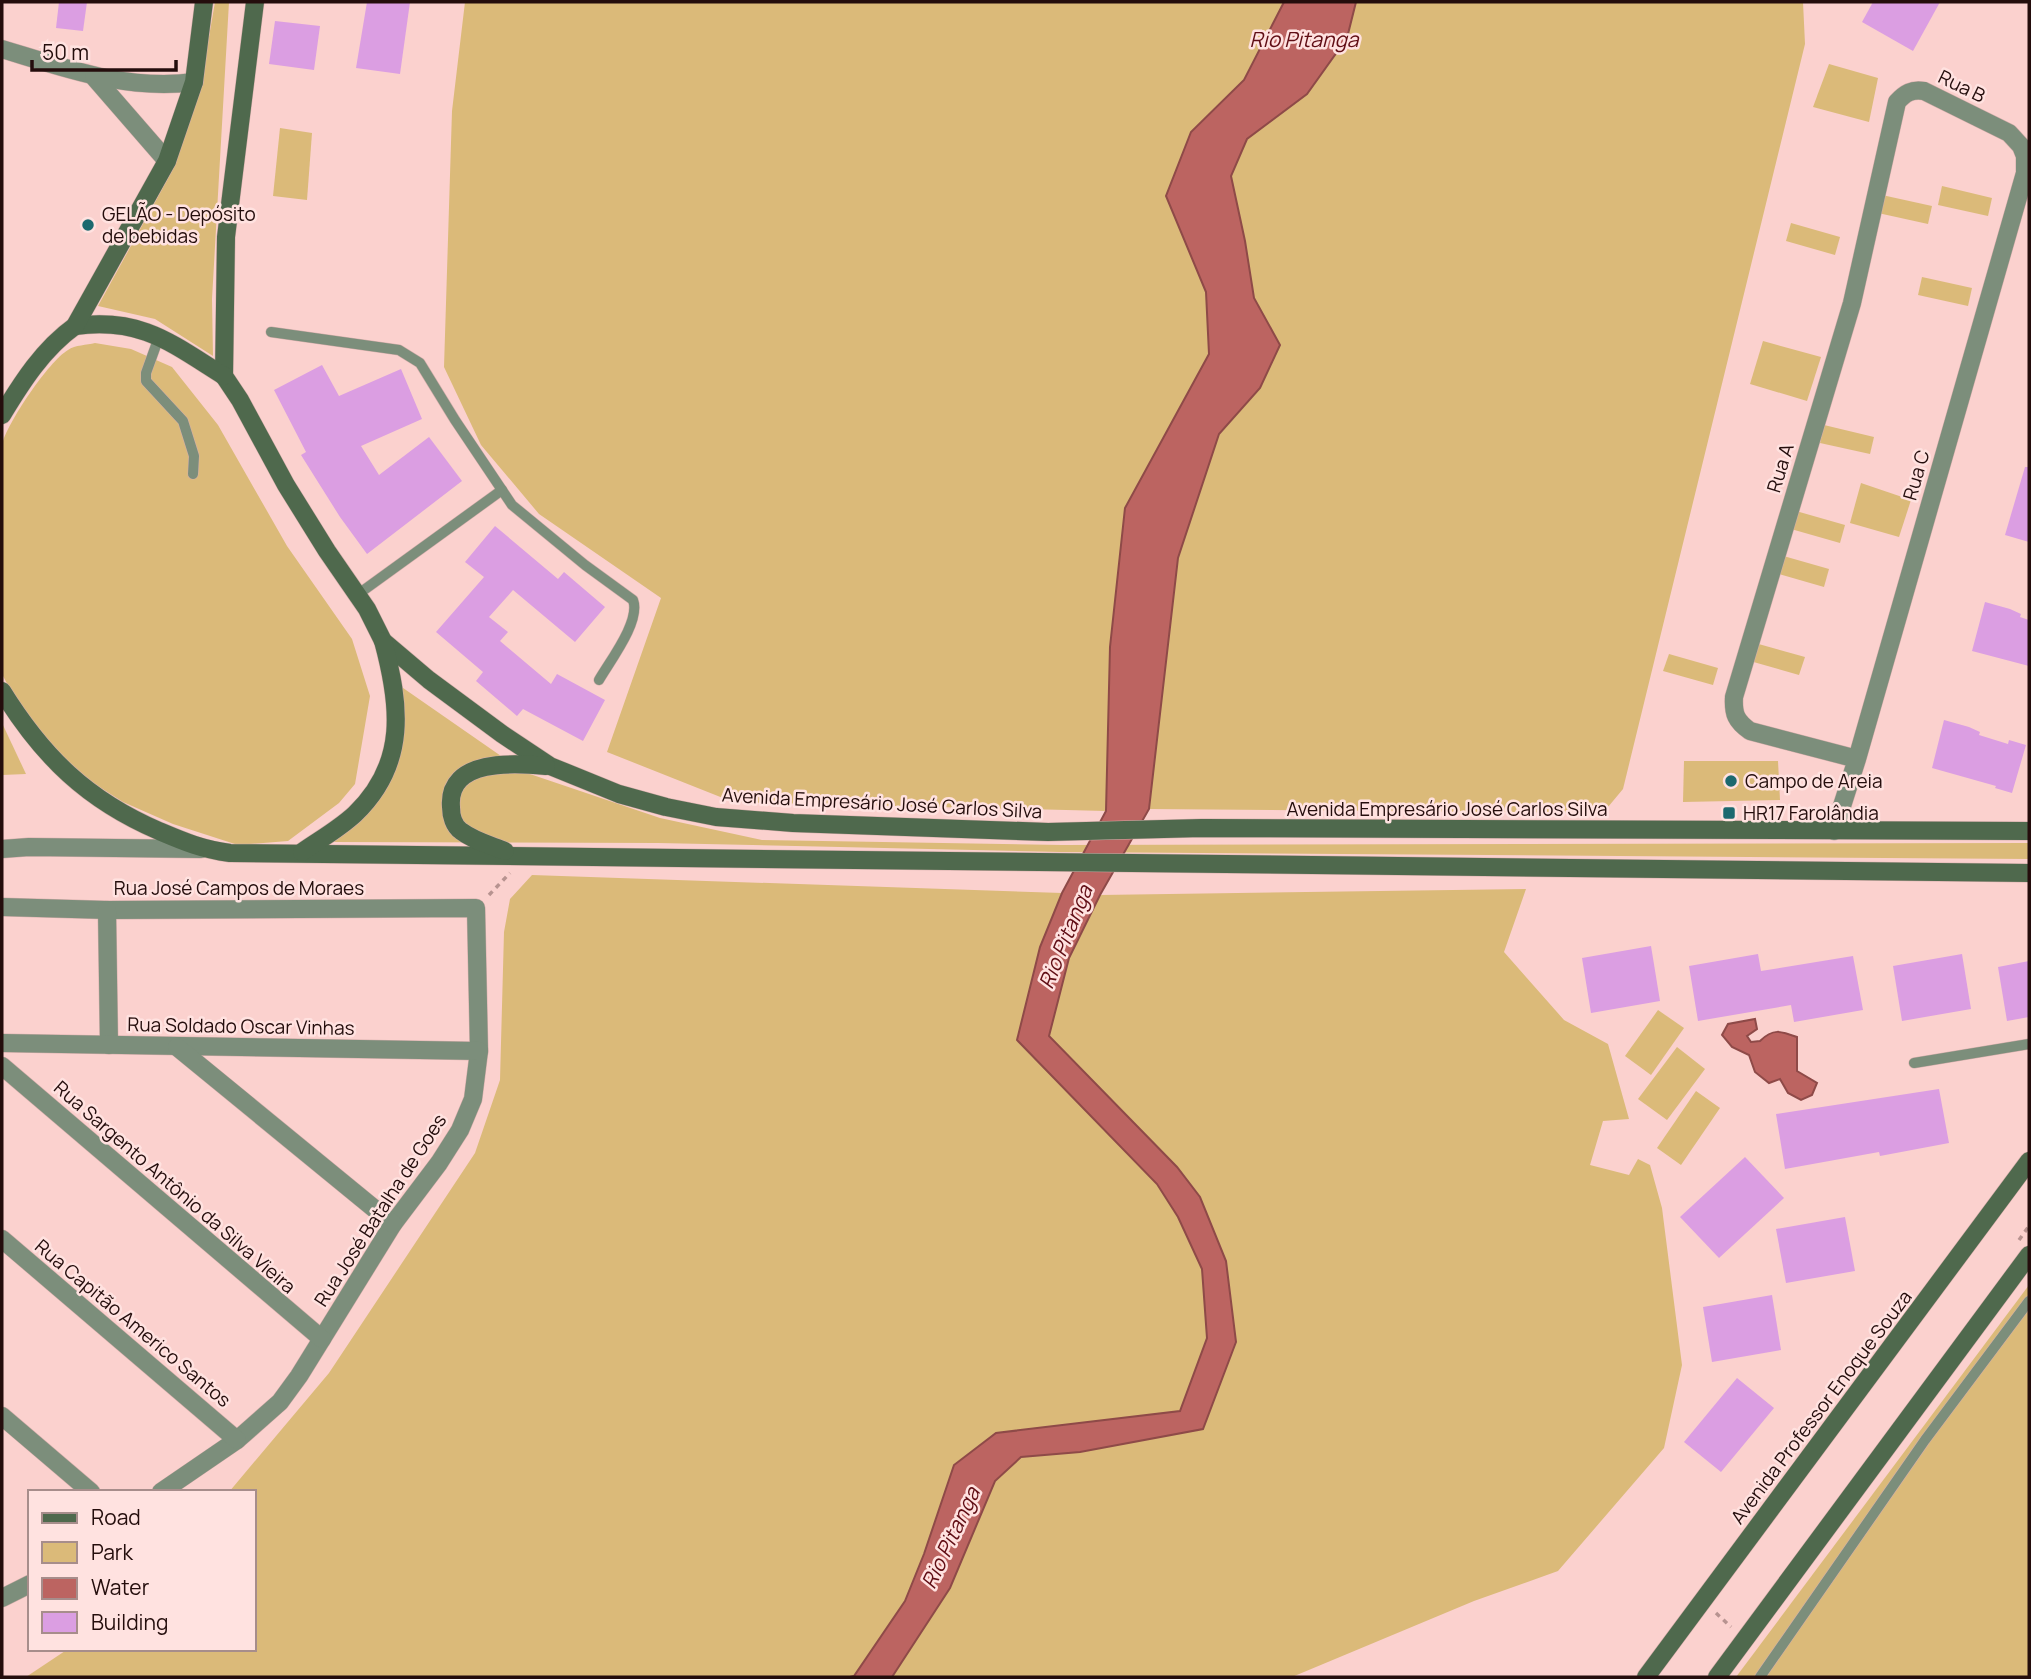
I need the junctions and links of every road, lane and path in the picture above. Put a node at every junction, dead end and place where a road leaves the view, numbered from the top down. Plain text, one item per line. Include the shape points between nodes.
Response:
1 (204, 2) edge
2 (255, 2) edge
3 (2, 49) edge
4 (94, 77) junction
5 (194, 82) junction
6 (1897, 102) joint
7 (2009, 133) joint
8 (167, 161) junction
9 (75, 326) junction
10 (271, 332) dead end
11 (159, 337) junction
12 (224, 376) junction
13 (2, 415) edge
14 (193, 474) dead end
15 (502, 490) junction
16 (357, 595) junction
17 (383, 641) junction
18 (599, 680) dead end
19 (2, 691) edge
20 (1857, 760) junction
21 (550, 766) junction
22 (1834, 831) junction
23 (2029, 831) edge
24 (2, 849) edge
25 (201, 849) junction
26 (302, 852) junction
27 (521, 856) junction
28 (2029, 873) edge
29 (2, 907) edge
30 (476, 908) junction
31 (107, 910) junction
32 (2, 1043) edge
33 (2029, 1044) edge
34 (109, 1045) junction
35 (177, 1047) junction
36 (479, 1051) junction
37 (1914, 1063) dead end
38 (2, 1066) edge
39 (2029, 1161) edge
40 (393, 1224) junction
41 (2, 1239) edge
42 (2029, 1255) edge
43 (2029, 1301) edge
44 (322, 1339) junction
45 (2, 1416) edge
46 (237, 1440) junction
47 (88, 1490) edge
48 (164, 1490) edge
49 (28, 1585) edge
50 (3, 1596) edge
51 (1703, 1601) junction
52 (1749, 1635) junction
53 (1646, 1677) edge
54 (1717, 1677) edge
55 (1760, 1677) edge

1 - 5 main road
2 - 12 main road via 226,237
3 - 4 street
4 - 5 street via 172,85
4 - 8 street
5 - 8 main road
6 - 7 street, Rua B via 1908,92 1924,91
6 - 20 street, Rua A via 1852,303 1733,711 1750,731
7 - 20 street, Rua C via 2021,146 2025,173
8 - 9 main road
9 - 11 main road via 125,325
9 - 13 main road via 52,344
10 - 15 lane via 399,350 410,356 425,368
11 - 12 main road
11 - 14 lane via 146,381 183,421 194,456
12 - 16 main road, Avenida Empresário José Carlos Silva
15 - 16 lane
15 - 18 lane via 512,505 633,600 633,618
16 - 17 main road, Avenida Empresário José Carlos Silva
17 - 21 main road, Avenida Empresário José Carlos Silva via 481,719
17 - 26 main road via 397,704 388,761 369,799
19 - 25 main road via 45,751 85,789 141,823
20 - 22 street, Rua C
21 - 22 main road, Avenida Empresário José Carlos Silva via 666,807 716,817 793,823 1048,832 1202,828
21 - 27 main road via 486,766 471,771 450,801 458,829
22 - 23 main road, Avenida Empresário José Carlos Silva
24 - 25 street
25 - 26 main road via 259,855
26 - 27 main road
27 - 28 main road
27 - 30 path
29 - 31 street, Rua José Campos de Moraes
30 - 31 street, Rua José Campos de Moraes
30 - 36 street, Rua José Batalha de Goes
31 - 34 street
32 - 34 street, Rua Soldado Oscar Vinhas
33 - 37 lane
34 - 35 street, Rua Soldado Oscar Vinhas
35 - 36 street, Rua Soldado Oscar Vinhas
35 - 40 street
36 - 40 street, Rua José Batalha de Goes via 473,1099 460,1130
38 - 44 street, Rua Sargento Antônio da Silva Vieira
39 - 51 main road, Avenida Professor Enoque Souza
40 - 44 street, Rua José Batalha de Goes
41 - 46 street, Rua Capitão Americo Santos
42 - 52 main road
43 - 55 lane via 1925,1440
44 - 46 street, Rua José Batalha de Goes via 280,1402
45 - 47 street
46 - 48 street, Rua José Batalha de Goes
49 - 50 street
51 - 52 path via 1731,1628
51 - 53 main road, Avenida Professor Enoque Souza
52 - 54 main road

